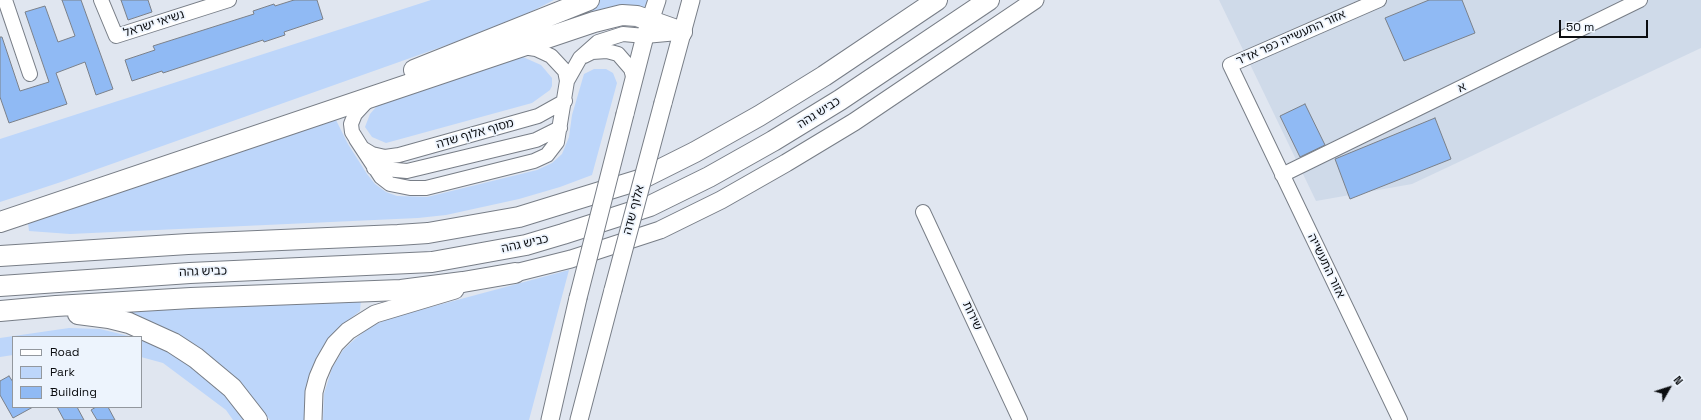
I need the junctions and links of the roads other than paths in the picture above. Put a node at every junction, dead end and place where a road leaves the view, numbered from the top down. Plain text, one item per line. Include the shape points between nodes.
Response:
1 (6, 0) edge
2 (101, 0) edge
3 (229, 0) edge
4 (589, 0) edge
5 (657, 0) edge
6 (691, 0) edge
7 (937, 0) edge
8 (989, 0) edge
9 (1035, 0) edge
10 (1379, 0) edge
11 (1640, 0) edge
12 (648, 28) junction
13 (682, 32) junction
14 (522, 46) junction
15 (580, 58) junction
16 (30, 74) dead end
17 (634, 80) junction
18 (567, 81) junction
19 (370, 98) junction
20 (565, 100) junction
21 (1253, 113) joint
22 (560, 128) junction
23 (356, 139) junction
24 (193, 157) junction
25 (374, 168) junction
26 (1282, 175) junction
27 (923, 212) dead end
28 (0, 222) edge
29 (0, 256) edge
30 (515, 273) junction
31 (0, 286) edge
32 (0, 312) edge
33 (563, 363) junction
34 (257, 420) edge
35 (313, 420) edge
36 (539, 420) edge
37 (550, 420) edge
38 (579, 420) edge
39 (1020, 420) edge
40 (1400, 420) edge

1 - 16 street
2 - 3 street, נשיאי ישראל via 116,36
4 - 24 highway
5 - 12 main road
6 - 13 main road, אלוף שדה
7 - 29 highway via 824,76 695,152 639,180 519,217 428,233 180,244
8 - 31 highway, כביש גהה via 840,100 709,177 650,206 526,245 432,262 190,272
9 - 30 main road via 854,122 721,200 660,230 578,257
10 - 21 street, אזור התעשייה כפר אז"ר via 1230,65
11 - 26 street, א
12 - 13 highway
12 - 14 highway via 637,16 612,17
12 - 15 street via 598,42
12 - 17 main road
13 - 38 main road, אלוף שדה, bridge
14 - 18 street via 543,51 554,58 565,71
14 - 19 highway
15 - 17 street via 592,52 612,51 627,63
15 - 18 street
17 - 33 main road, bridge
18 - 20 street
19 - 23 street via 359,108 353,119 352,132
19 - 24 highway
20 - 22 street
20 - 23 street, מסוף אלוף שדה via 538,116 399,155 385,157 372,154 362,148
21 - 26 street, אזור התעשייה
22 - 25 street via 536,140 407,171
22 - 25 street via 554,148 547,155 534,161 426,188 390,184
23 - 25 street
24 - 28 highway
26 - 40 street, אזור התעשייה
27 - 39 street, שירות
30 - 32 highway via 401,290 191,298
30 - 35 main road via 386,309 355,325 336,344 324,363 314,392
32 - 34 highway via 87,315 109,318 147,330 173,343 215,373 232,388
33 - 36 main road
33 - 37 main road

